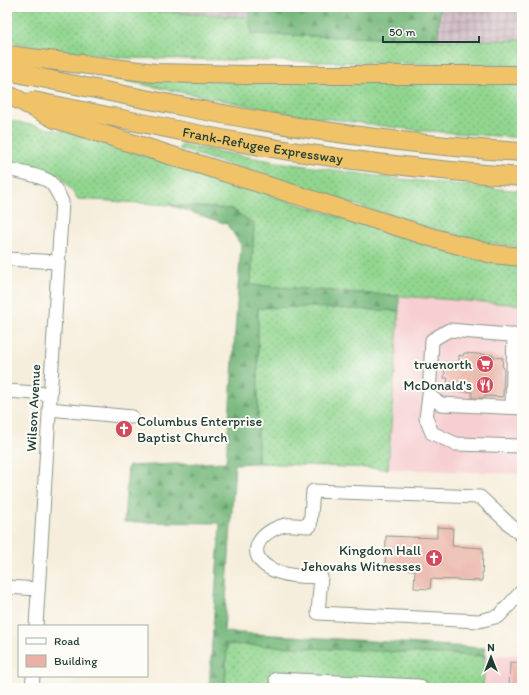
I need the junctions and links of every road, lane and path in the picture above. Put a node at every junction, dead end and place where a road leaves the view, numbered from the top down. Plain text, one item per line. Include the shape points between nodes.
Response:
1 (7, 55) edge
2 (7, 71) edge
3 (522, 75) edge
4 (10, 96) edge
5 (522, 152) edge
6 (7, 169) edge
7 (522, 177) edge
8 (522, 257) edge
9 (7, 259) edge
10 (58, 262) junction
11 (518, 336) edge
12 (7, 391) edge
13 (50, 394) junction
14 (429, 396) junction
15 (517, 408) edge
16 (49, 409) junction
17 (132, 417) dead end
18 (522, 446) edge
19 (522, 536) edge
20 (7, 587) edge
21 (38, 589) junction
22 (522, 591) edge
23 (36, 625) edge
24 (33, 677) edge
25 (276, 678) dead end
26 (32, 688) edge
27 (421, 688) edge

1 - 3 highway via 155,73
2 - 5 highway, Frank-Refugee Expressway via 317,130 442,146
4 - 7 highway, Frank-Refugee Expressway via 248,144 316,155 411,168
4 - 8 highway via 55,119 429,237 492,254
6 - 10 street, Wilson Avenue via 50,182 57,192 62,202
9 - 10 street
10 - 13 street, Wilson Avenue
11 - 14 street via 449,330 432,340
11 - 15 street
12 - 13 street
13 - 16 street, Wilson Avenue
14 - 15 street via 440,404
14 - 18 street via 426,418 432,433 456,444
16 - 17 street
16 - 21 street, Wilson Avenue
19 - 22 street via 480,497 313,491 310,526 286,525 272,531 258,542 255,550 260,561 289,576 321,577 318,613 479,621 499,616
20 - 21 street
21 - 23 street, Wilson Avenue
24 - 26 street
25 - 27 street

